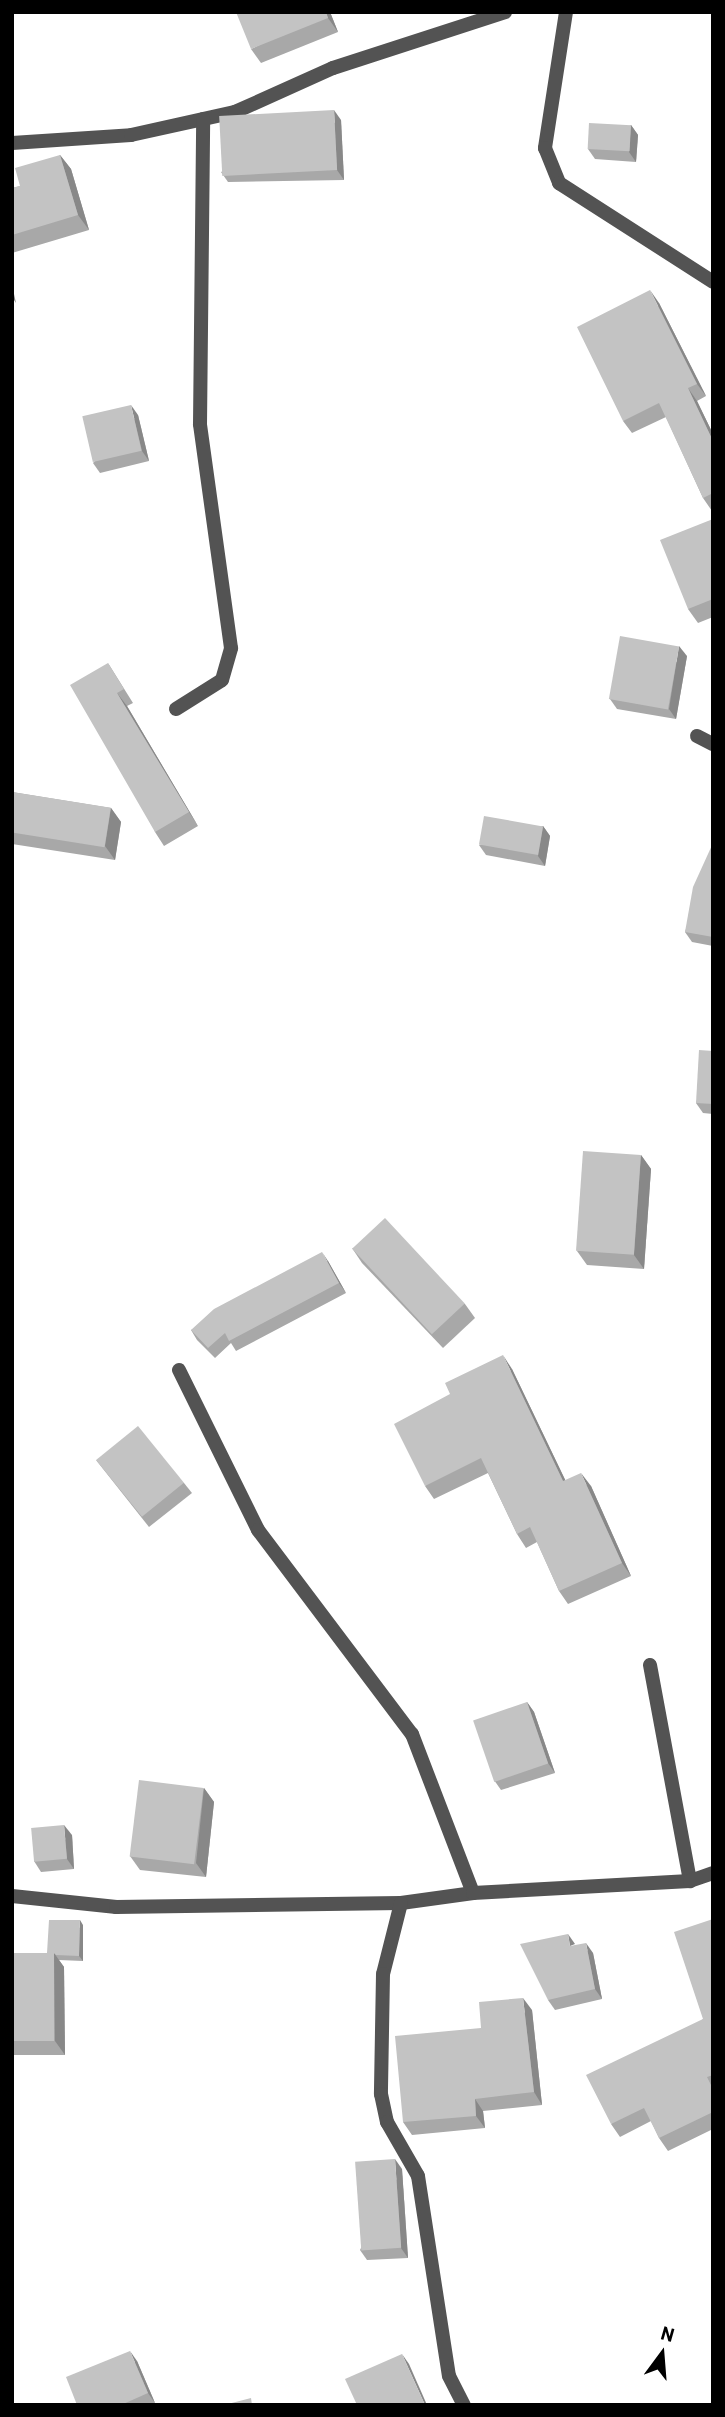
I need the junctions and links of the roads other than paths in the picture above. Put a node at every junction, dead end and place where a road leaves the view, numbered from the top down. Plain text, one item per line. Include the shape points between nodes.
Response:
1 (505, 12) edge
2 (566, 12) edge
3 (203, 119) junction
4 (12, 143) edge
5 (713, 282) edge
6 (176, 709) dead end
7 (697, 736) dead end
8 (713, 744) edge
9 (179, 1370) dead end
10 (650, 1665) dead end
11 (713, 1873) edge
12 (690, 1881) junction
13 (473, 1893) junction
14 (12, 1896) edge
15 (401, 1903) junction
16 (464, 2405) edge

1 - 3 street
2 - 5 street via 545,148 559,183
3 - 4 street via 131,135
3 - 6 street via 200,424 231,648 222,680
7 - 8 street
9 - 13 street via 258,1530 412,1734
10 - 12 street
11 - 12 street
12 - 13 street
13 - 15 street
14 - 15 street via 116,1907
15 - 16 street via 383,1974 382,2094 387,2122 418,2176 449,2376

